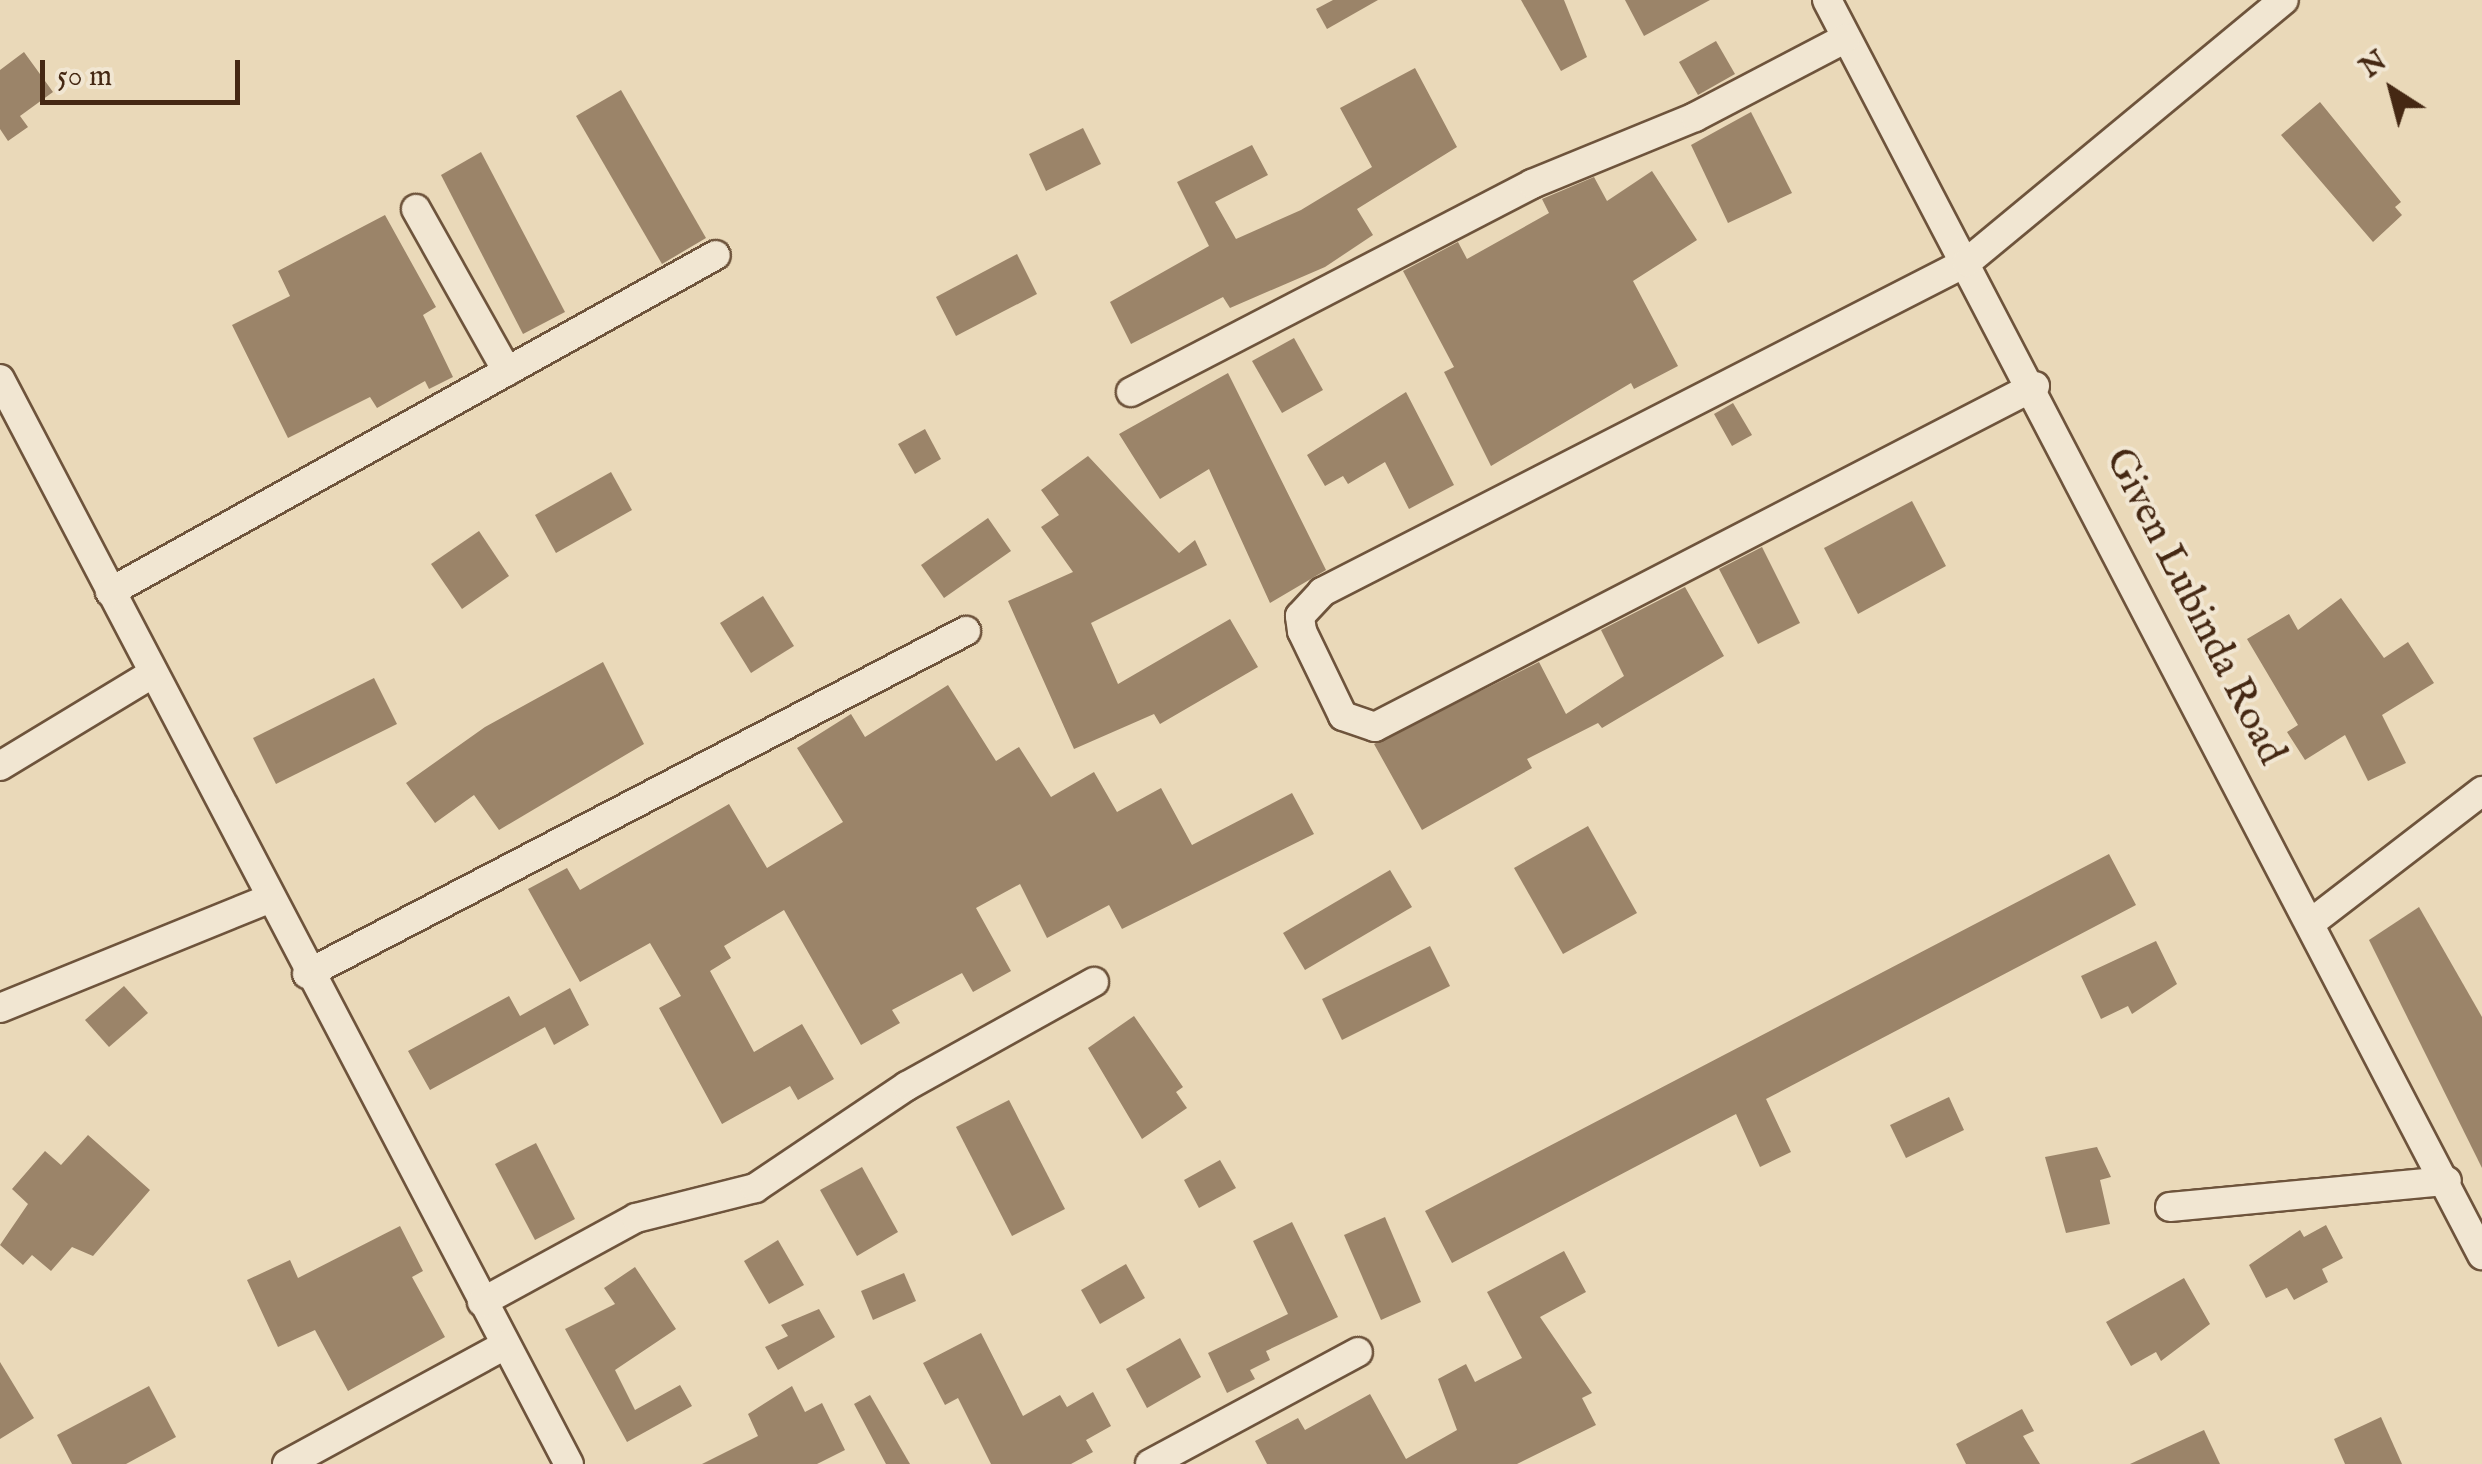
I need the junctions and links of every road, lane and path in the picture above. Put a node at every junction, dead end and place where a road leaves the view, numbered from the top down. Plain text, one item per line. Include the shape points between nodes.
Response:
1 (1827, 0) edge
2 (2284, 0) edge
3 (1846, 38) junction
4 (416, 209) dead end
5 (716, 255) dead end
6 (1967, 262) junction
7 (506, 371) junction
8 (0, 379) edge
9 (2035, 386) junction
10 (1131, 392) dead end
11 (110, 592) junction
12 (966, 632) dead end
13 (152, 674) junction
14 (0, 766) edge
15 (2482, 791) edge
16 (268, 899) junction
17 (2312, 922) junction
18 (307, 974) junction
19 (1094, 982) dead end
20 (0, 1008) edge
21 (2447, 1181) junction
22 (2170, 1207) dead end
23 (2482, 1254) edge
24 (482, 1302) junction
25 (505, 1345) junction
26 (1358, 1352) dead end
27 (286, 1464) edge
28 (569, 1464) edge
29 (1150, 1464) edge

1 - 3 street, Given Lubinda Road
2 - 6 street
3 - 6 street, Given Lubinda Road
3 - 10 street via 1695,117 1532,184
4 - 7 street
5 - 7 street
6 - 9 street, Given Lubinda Road
6 - 9 street via 1322,592 1300,616 1302,630 1344,716 1375,727
7 - 11 street
8 - 11 street
9 - 17 street, Given Lubinda Road
11 - 13 street
12 - 18 street
13 - 14 street
13 - 16 street
15 - 17 street
16 - 18 street
16 - 20 street
17 - 21 street, Given Lubinda Road
18 - 24 street
19 - 24 street via 907,1086 755,1188 636,1218
21 - 22 street
21 - 23 street, Given Lubinda Road
24 - 25 street
25 - 27 street
25 - 28 street
26 - 29 street

